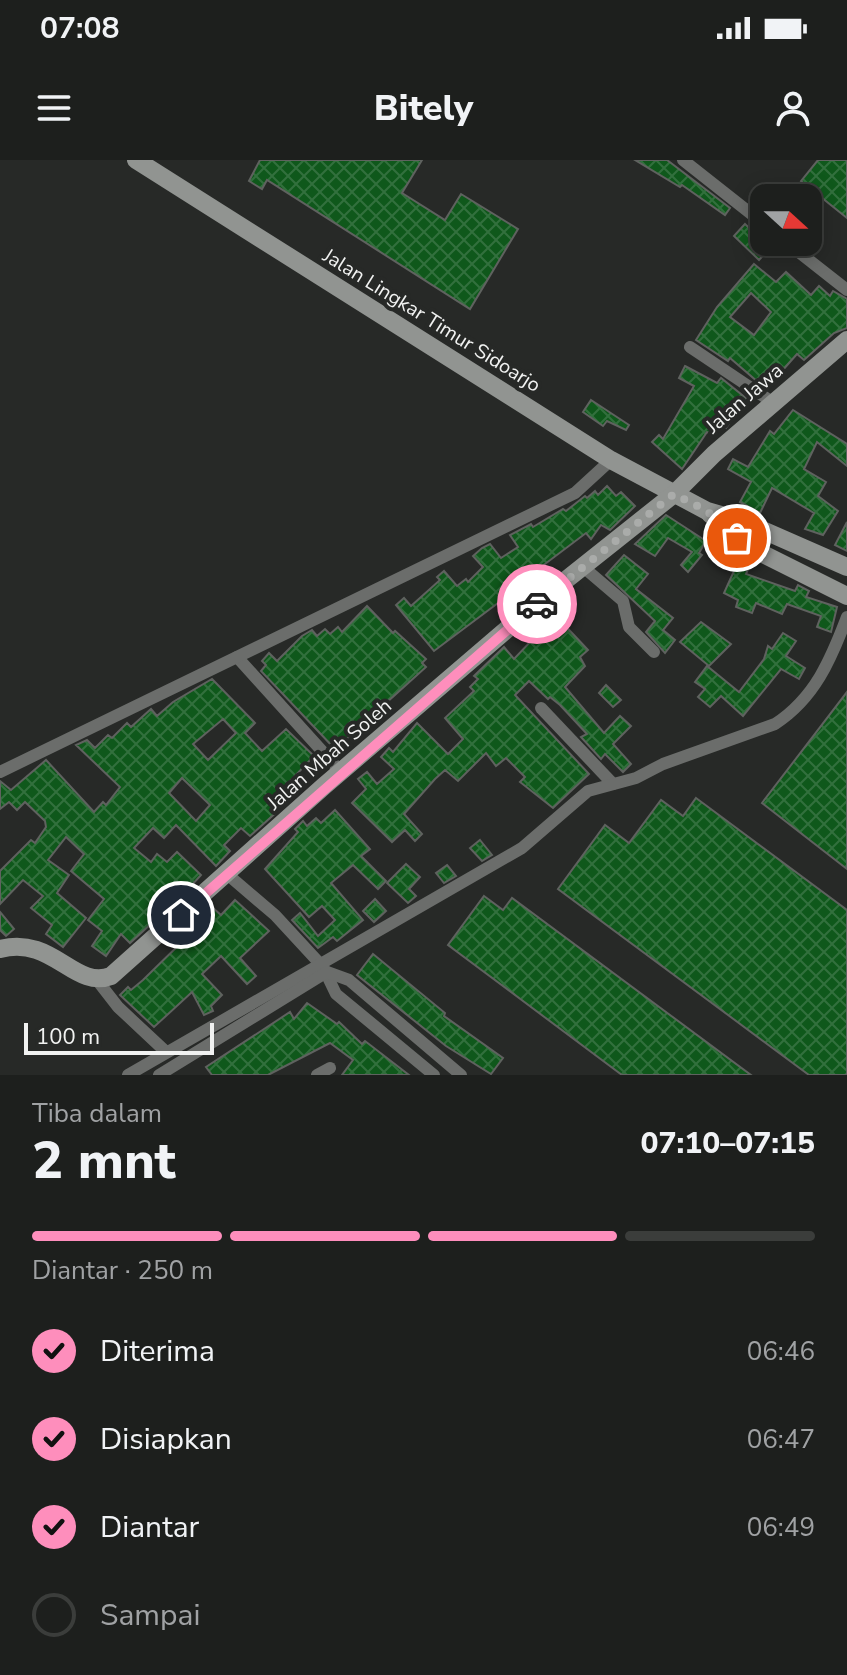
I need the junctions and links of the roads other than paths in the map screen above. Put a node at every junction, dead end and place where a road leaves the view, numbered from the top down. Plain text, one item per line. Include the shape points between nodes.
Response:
1 (136, 160) edge
2 (683, 160) edge
3 (750, 213) edge
4 (804, 256) edge
5 (847, 290) edge
6 (847, 340) edge
7 (690, 347) dead end
8 (772, 402) junction
9 (611, 460) junction
10 (674, 494) junction
11 (707, 511) junction
12 (582, 566) junction
13 (847, 567) edge
14 (847, 596) edge
15 (847, 617) edge
16 (654, 652) dead end
17 (237, 657) junction
18 (541, 708) dead end
19 (0, 772) edge
20 (341, 772) junction
21 (613, 784) junction
22 (227, 874) junction
23 (0, 949) edge
24 (323, 968) junction
25 (97, 980) junction
26 (165, 1051) junction
27 (330, 1068) dead end
28 (128, 1075) edge
29 (159, 1075) edge
30 (317, 1075) edge
31 (434, 1075) edge
32 (461, 1075) edge

1 - 9 street, Jalan Lingkar Timur Sidoarjo
2 - 3 street
4 - 5 street
6 - 8 street, Jalan Jawa
7 - 8 street
8 - 10 street, Jalan Jawa
9 - 10 street, Jalan Lingkar Timur Sidoarjo
9 - 17 street via 575,493
10 - 11 street, Jalan Lingkar Timur Sidoarjo
10 - 12 street, Jalan Mbah Soleh
11 - 13 street
11 - 14 street via 747,546
12 - 16 street via 623,601 629,627
12 - 20 street, Jalan Mbah Soleh
15 - 21 street via 821,678 791,714 736,740
17 - 19 street
17 - 20 street
18 - 21 street
20 - 22 street, Jalan Mbah Soleh
21 - 24 street via 588,791 522,848
22 - 24 street via 275,915
22 - 25 street, Jalan Mbah Soleh via 111,976
23 - 25 street via 34,947
24 - 26 street
24 - 29 street
24 - 31 street via 336,994
24 - 32 street via 349,980
25 - 26 street
26 - 28 street
27 - 30 street

